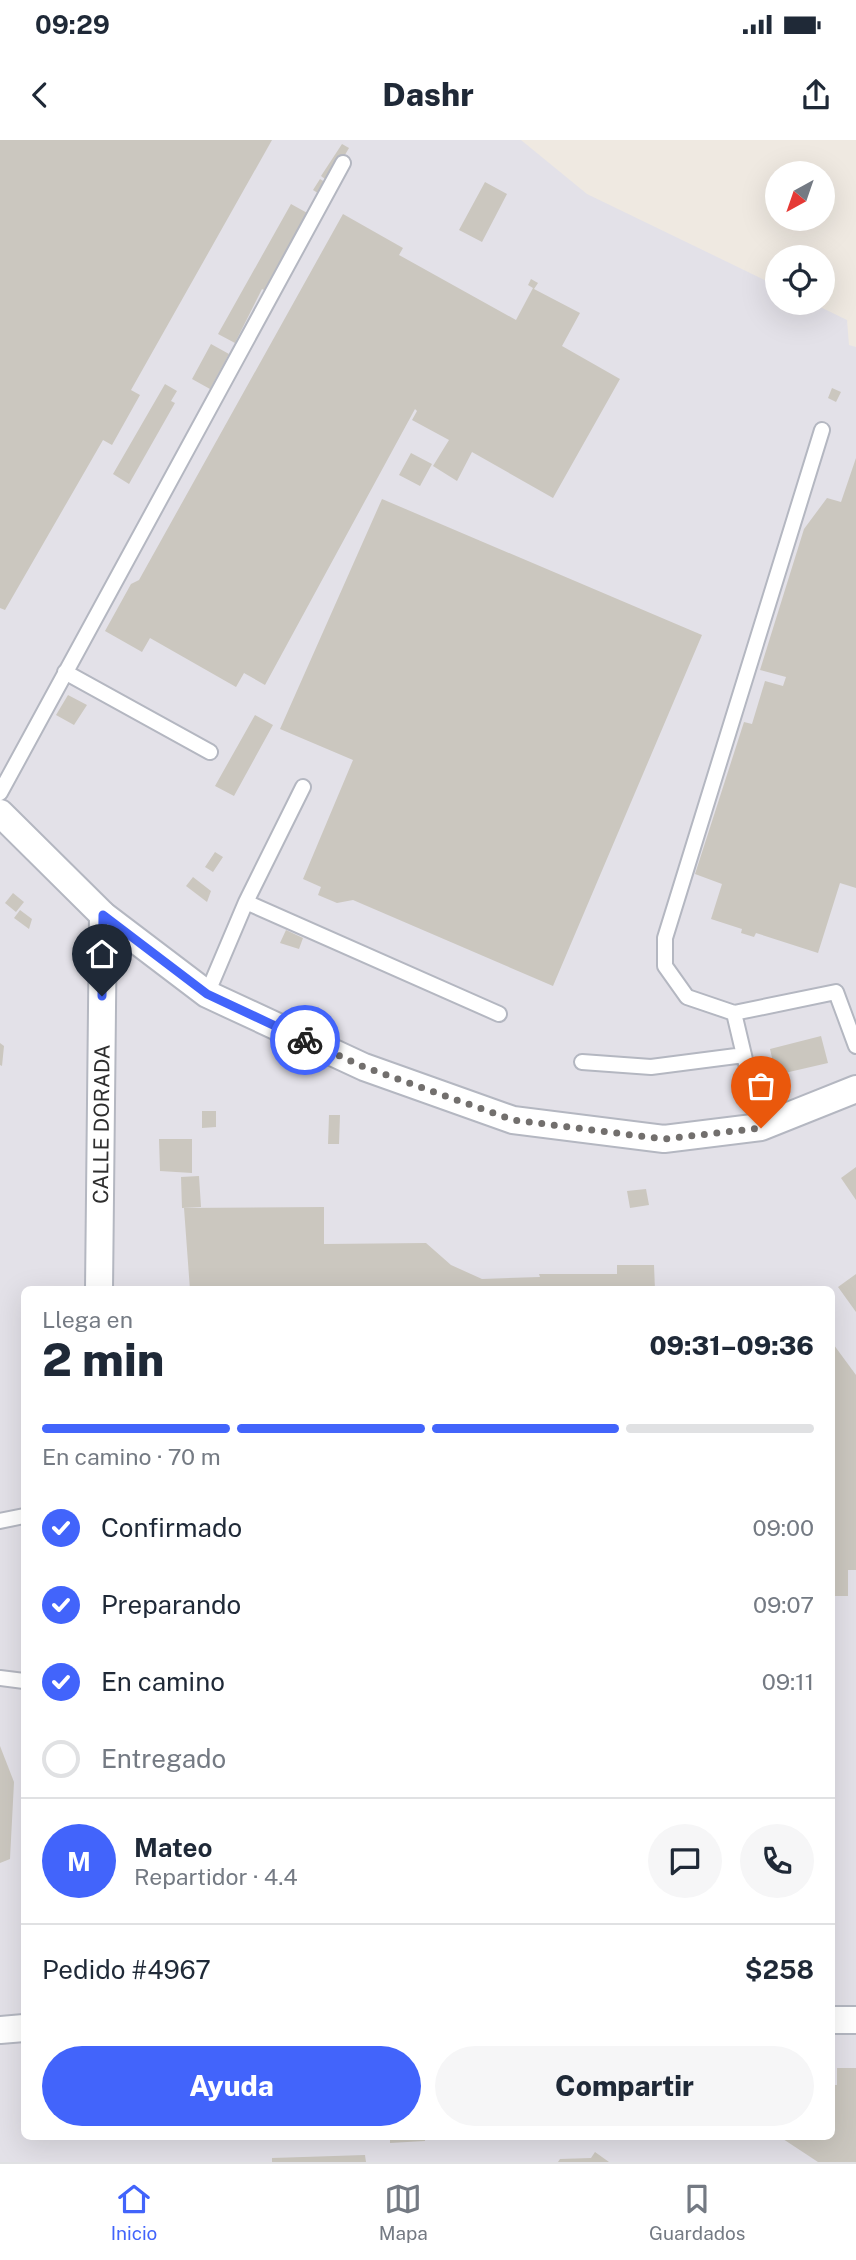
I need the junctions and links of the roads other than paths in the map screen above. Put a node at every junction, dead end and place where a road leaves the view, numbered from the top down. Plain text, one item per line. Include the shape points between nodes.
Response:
1 (343, 163) dead end
2 (822, 430) dead end
3 (65, 672) junction
4 (210, 751) dead end
5 (303, 787) dead end
6 (0, 793) edge
7 (0, 813) edge
8 (246, 902) junction
9 (103, 915) junction
10 (207, 994) junction
11 (734, 1013) junction
12 (499, 1014) dead end
13 (856, 1046) edge
14 (744, 1055) junction
15 (582, 1062) dead end
16 (856, 1089) edge
17 (761, 1128) junction
18 (99, 1286) edge
19 (21, 1517) edge
20 (0, 1521) edge
21 (0, 1678) edge
22 (21, 1681) edge
23 (835, 2020) edge
24 (856, 2020) edge
25 (21, 2028) edge
26 (0, 2030) edge

1 - 3 lane
2 - 11 lane via 665,939 665,966 687,997
3 - 4 lane
3 - 6 lane
5 - 8 lane
7 - 9 street
8 - 10 lane
8 - 12 lane
9 - 10 street
9 - 18 street, CALLE DORADA
10 - 17 street via 364,1067 513,1120 664,1139
11 - 13 lane via 836,992
11 - 14 lane
14 - 15 lane via 651,1067
14 - 17 lane
16 - 17 street
19 - 20 lane
21 - 22 lane
23 - 24 street
25 - 26 street

